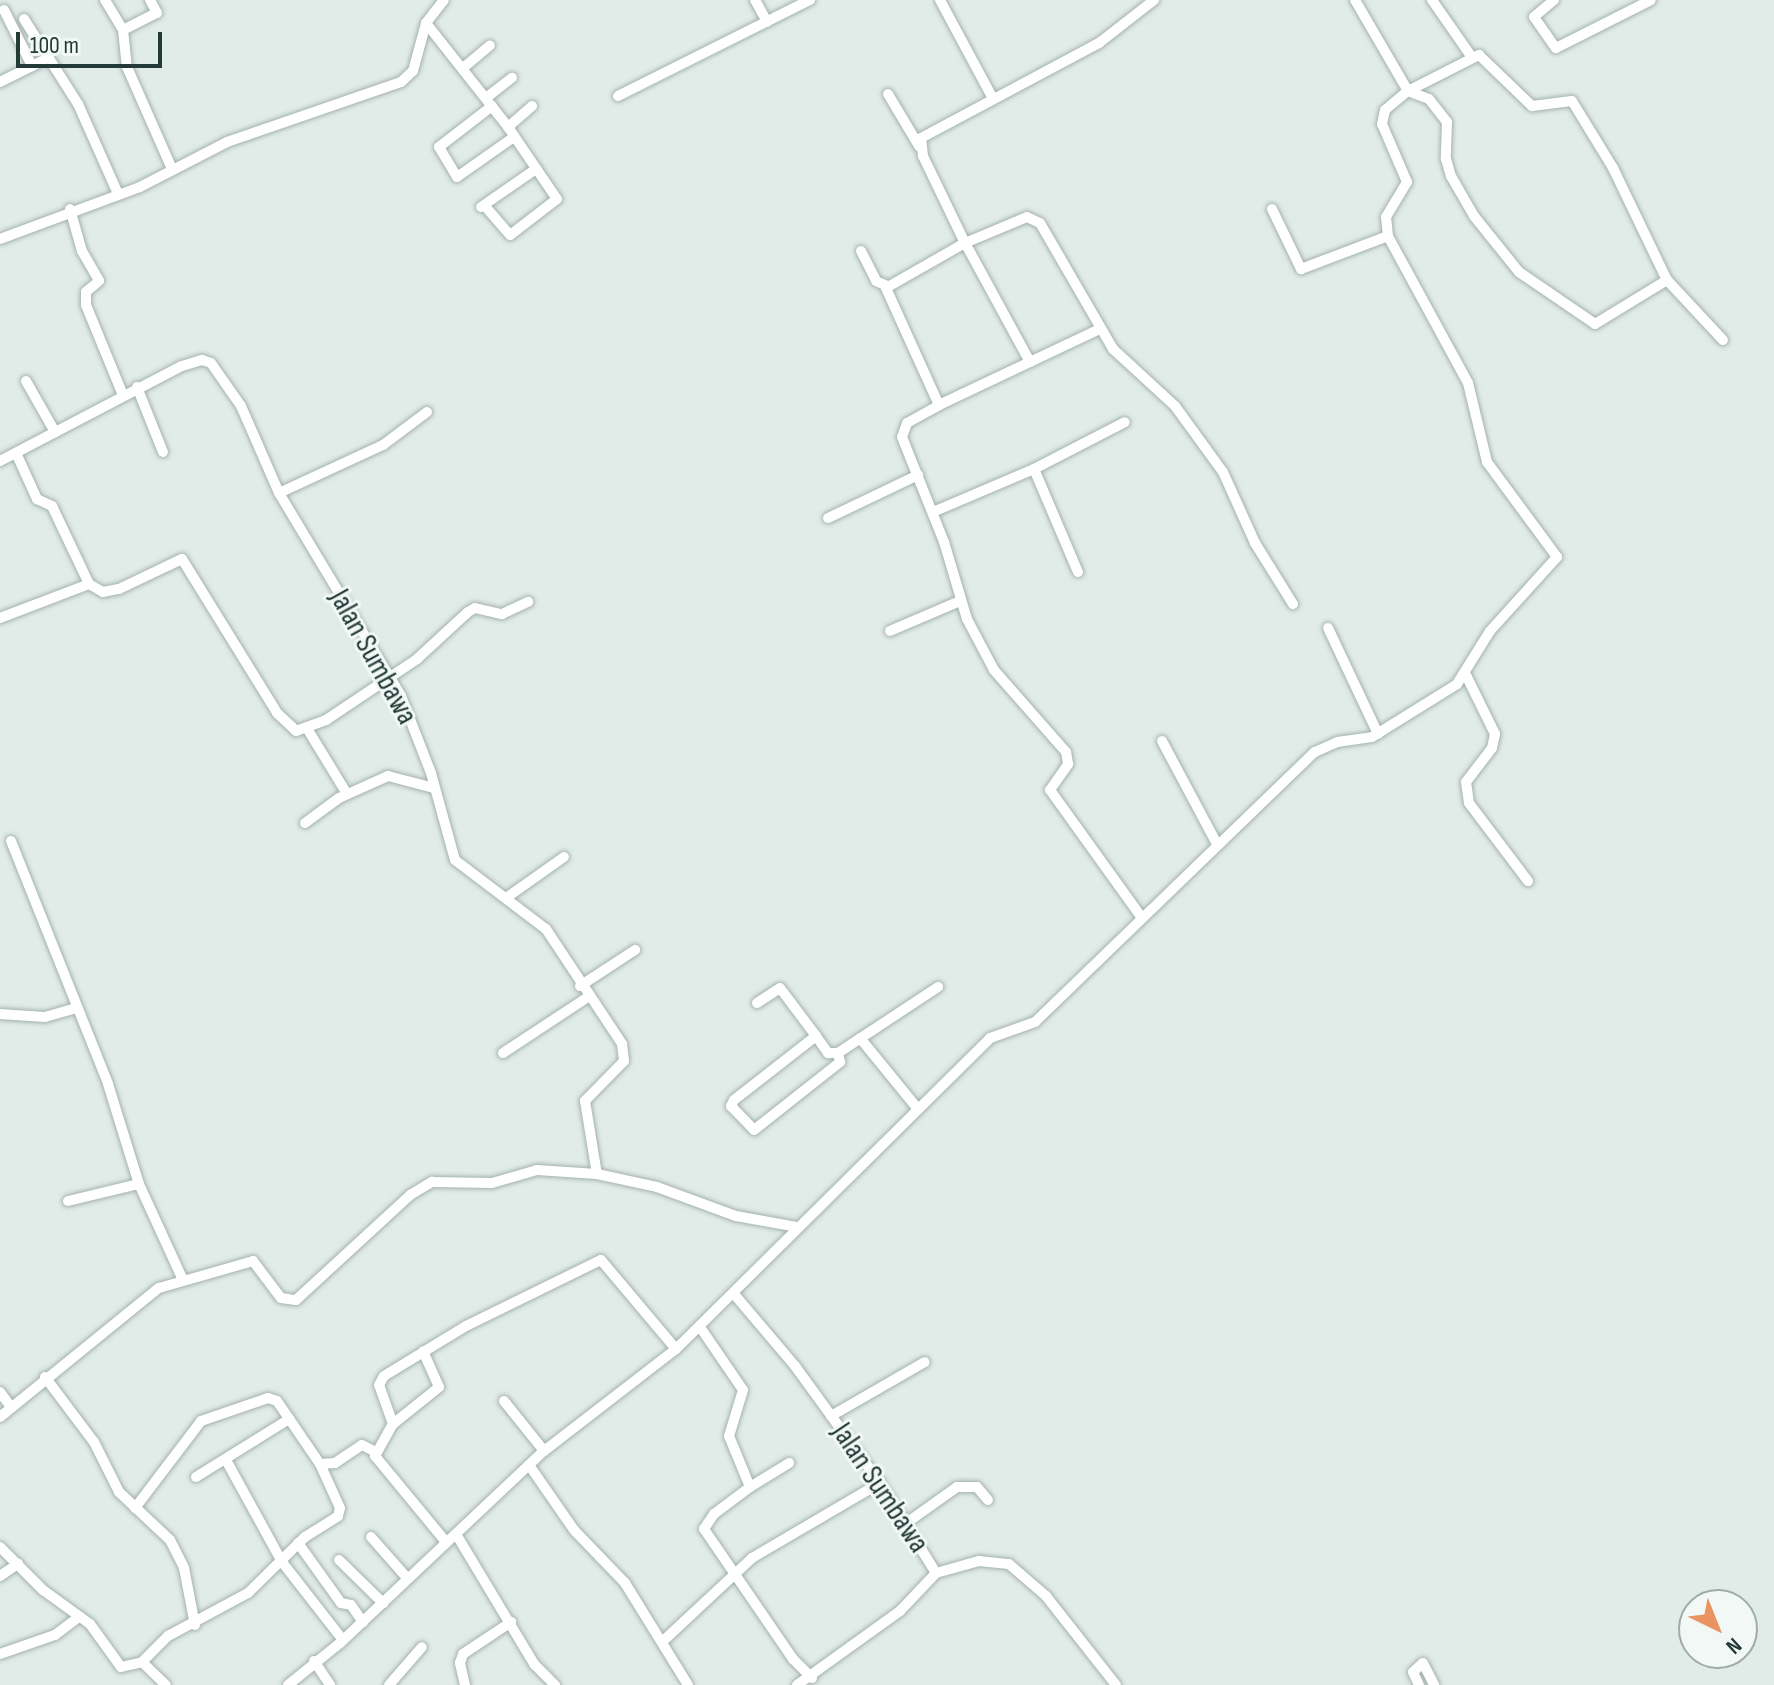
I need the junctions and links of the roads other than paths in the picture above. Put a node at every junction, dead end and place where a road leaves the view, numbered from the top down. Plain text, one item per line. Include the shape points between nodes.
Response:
1 (105, 0) edge
2 (444, 0) edge
3 (755, 0) edge
4 (810, 0) edge
5 (940, 0) edge
6 (1154, 0) edge
7 (1355, 0) edge
8 (1432, 0) edge
9 (1554, 0) edge
10 (1651, 0) edge
11 (155, 2) edge
12 (4, 10) dead end
13 (24, 19) dead end
14 (767, 22) junction
15 (426, 23) junction
16 (123, 30) junction
17 (490, 45) dead end
18 (1471, 56) junction
19 (463, 68) junction
20 (512, 78) dead end
21 (0, 82) edge
22 (1408, 91) junction
23 (888, 94) dead end
24 (618, 96) dead end
25 (993, 99) junction
26 (489, 102) junction
27 (532, 106) dead end
28 (508, 127) junction
29 (514, 137) junction
30 (920, 148) junction
31 (172, 169) junction
32 (536, 169) junction
33 (118, 194) junction
34 (70, 209) junction
35 (1272, 209) dead end
36 (1388, 236) junction
37 (0, 239) edge
38 (965, 243) junction
39 (861, 251) dead end
40 (1667, 280) junction
41 (887, 286) junction
42 (1100, 329) junction
43 (1723, 340) dead end
44 (1030, 362) junction
45 (26, 381) dead end
46 (137, 387) junction
47 (123, 395) junction
48 (939, 405) junction
49 (427, 412) dead end
50 (1125, 422) dead end
51 (55, 432) junction
52 (163, 452) dead end
53 (16, 453) junction
54 (0, 461) edge
55 (1034, 469) junction
56 (918, 475) junction
57 (279, 493) junction
58 (933, 512) junction
59 (828, 518) dead end
60 (1078, 572) dead end
61 (89, 584) junction
62 (960, 601) junction
63 (528, 602) dead end
64 (1293, 604) dead end
65 (0, 618) edge
66 (1328, 628) dead end
67 (890, 631) dead end
68 (1466, 675) junction
69 (390, 677) junction
70 (308, 730) junction
71 (1378, 734) junction
72 (1162, 741) dead end
73 (434, 788) junction
74 (347, 794) junction
75 (305, 823) dead end
76 (11, 841) dead end
77 (1216, 842) junction
78 (564, 857) dead end
79 (1528, 881) dead end
80 (506, 898) junction
81 (1142, 918) junction
82 (635, 950) dead end
83 (580, 986) junction
84 (938, 987) dead end
85 (588, 997) junction
86 (757, 1003) dead end
87 (77, 1008) junction
88 (0, 1014) edge
89 (816, 1036) junction
90 (860, 1038) junction
91 (503, 1053) dead end
92 (838, 1053) junction
93 (917, 1108) junction
94 (597, 1174) junction
95 (139, 1184) junction
96 (68, 1201) dead end
97 (798, 1227) junction
98 (183, 1280) junction
99 (734, 1294) junction
100 (700, 1327) junction
101 (676, 1349) junction
102 (423, 1351) junction
103 (925, 1362) dead end
104 (45, 1377) junction
105 (0, 1392) edge
106 (504, 1401) dead end
107 (10, 1406) junction
108 (831, 1416) junction
109 (0, 1417) edge
110 (289, 1419) junction
111 (393, 1424) junction
112 (374, 1451) junction
113 (544, 1451) junction
114 (226, 1460) junction
115 (789, 1463) dead end
116 (320, 1464) junction
117 (529, 1465) junction
118 (196, 1477) dead end
119 (880, 1483) junction
120 (750, 1487) junction
121 (988, 1500) dead end
122 (135, 1508) junction
123 (905, 1524) junction
124 (456, 1534) junction
125 (371, 1537) dead end
126 (446, 1542) junction
127 (298, 1543) junction
128 (0, 1547) edge
129 (339, 1560) dead end
130 (282, 1562) junction
131 (18, 1564) junction
132 (936, 1573) junction
133 (736, 1575) junction
134 (0, 1576) edge
135 (407, 1578) junction
136 (383, 1603) junction
137 (80, 1616) junction
138 (363, 1622) junction
139 (511, 1622) junction
140 (195, 1625) junction
141 (343, 1640) junction
142 (662, 1642) junction
143 (422, 1647) dead end
144 (0, 1654) edge
145 (314, 1661) junction
146 (142, 1662) junction
147 (812, 1678) junction
148 (166, 1685) edge
149 (288, 1685) edge
150 (330, 1685) edge
151 (389, 1685) edge
152 (465, 1685) edge
153 (555, 1685) edge
154 (688, 1685) edge
155 (797, 1685) edge
156 (1116, 1685) edge
157 (1419, 1685) edge
158 (1434, 1685) edge

1 - 16 street
2 - 15 street
3 - 14 street
4 - 14 street
5 - 25 street
6 - 25 street via 1099,43
7 - 22 street
8 - 18 street
9 - 10 street via 1534,17 1556,48
11 - 16 street via 157,13
12 - 21 street via 37,64
13 - 33 street via 78,104
14 - 24 street
15 - 19 street
15 - 31 street via 413,71 401,82 227,142
16 - 31 street via 127,67
17 - 19 street
18 - 22 street
18 - 40 street via 1490,61 1532,106 1575,103
19 - 26 street
20 - 26 street
22 - 36 street via 1382,116 1407,182 1386,217
22 - 40 street via 1429,99 1447,122 1446,159 1474,216 1519,272 1558,302 1595,324
23 - 30 street
25 - 30 street via 927,134
26 - 28 street
26 - 29 street via 439,151 457,177
27 - 28 street
28 - 29 street
29 - 32 street
30 - 38 street
31 - 33 street
32 - 32 street via 482,207 510,235 557,199
33 - 34 street
34 - 37 street
34 - 47 street via 82,251 99,281 86,292 86,305
35 - 36 street via 1301,269
36 - 68 street via 1468,383 1487,462 1557,557 1490,631
38 - 41 street
38 - 42 street via 1015,221 1035,219
38 - 44 street
39 - 41 street via 876,281
40 - 43 street
41 - 48 street
42 - 44 street
42 - 64 street via 1119,356 1175,406 1223,472 1255,543
44 - 48 street
45 - 51 street
46 - 47 street, Jalan Sumbawa
46 - 52 street
46 - 57 street, Jalan Sumbawa via 198,360 211,363 241,406
47 - 51 street, Jalan Sumbawa
48 - 56 street via 903,426 902,437
49 - 57 street via 374,450
50 - 55 street
51 - 53 street, Jalan Sumbawa
53 - 54 street, Jalan Sumbawa
53 - 61 street via 37,499 52,506
55 - 58 street
55 - 60 street
56 - 58 street
56 - 59 street
57 - 69 street, Jalan Sumbawa
58 - 62 street
61 - 65 street
61 - 70 street via 107,593 182,559 281,718 296,731
62 - 67 street
62 - 81 street via 994,670 1067,755 1065,769 1050,786 1052,793
63 - 69 street via 502,614 475,608
66 - 71 street
68 - 71 street
68 - 79 street via 1495,737 1466,782 1469,803
69 - 70 street
69 - 73 street, Jalan Sumbawa via 408,710
70 - 74 street
71 - 77 street via 1322,747
72 - 77 street
73 - 74 street via 388,776
73 - 80 street, Jalan Sumbawa via 455,860
74 - 75 street
76 - 87 street
77 - 81 street
78 - 80 street
80 - 83 street, Jalan Sumbawa via 552,936
81 - 93 street via 1031,1026 993,1036
82 - 83 street
83 - 85 street, Jalan Sumbawa
84 - 90 street
85 - 91 street
85 - 94 street, Jalan Sumbawa via 626,1053 622,1064 585,1101
86 - 89 street via 780,988
87 - 88 street via 45,1017
87 - 95 street
89 - 92 street via 828,1053
89 - 92 street via 734,1100 731,1106 750,1128 757,1128 840,1062
90 - 92 street
90 - 93 street
93 - 97 street
94 - 97 street via 657,1187 736,1216
94 - 98 street via 537,1170 492,1183 425,1184 296,1300 281,1298 253,1261
95 - 96 street
95 - 98 street
97 - 99 street
98 - 104 street via 147,1294
99 - 100 street
99 - 108 street, Jalan Sumbawa
100 - 101 street
100 - 120 street via 743,1390 729,1436
101 - 102 street via 601,1260
101 - 113 street
102 - 111 street via 379,1382
102 - 111 street via 439,1387
103 - 108 street
104 - 107 street
104 - 122 street
105 - 107 street
106 - 113 street
107 - 109 street
108 - 119 street, Jalan Sumbawa
110 - 114 street
110 - 116 street
110 - 122 street via 277,1401 268,1398 207,1417 162,1466
111 - 112 street
112 - 116 street via 362,1445 335,1463
112 - 126 street
113 - 117 street
114 - 118 street
114 - 130 street
115 - 120 street
116 - 127 street via 341,1513
117 - 124 street
117 - 142 street via 574,1530 625,1583
119 - 123 street, Jalan Sumbawa
119 - 133 street via 752,1558
120 - 133 street via 704,1526
121 - 123 street via 977,1487 957,1487
122 - 140 street via 170,1540 184,1568
123 - 132 street, Jalan Sumbawa
124 - 126 street
124 - 139 street
125 - 135 street
126 - 135 street
127 - 130 street
127 - 138 street via 341,1603 351,1605
128 - 131 street
129 - 136 street
130 - 140 street via 234,1604
130 - 141 street
131 - 134 street
131 - 137 street
132 - 147 street via 900,1611
132 - 156 street, Jalan Sumbawa via 979,1561 1009,1564 1046,1596
133 - 142 street
133 - 147 street
135 - 136 street
136 - 138 street
137 - 144 street via 55,1635
137 - 146 street via 121,1667
138 - 141 street
139 - 152 street via 463,1654
139 - 153 street via 537,1667
140 - 146 street via 168,1636
141 - 145 street
142 - 154 street
143 - 151 street
145 - 149 street
145 - 150 street
146 - 148 street
147 - 155 street
157 - 158 street via 1413,1672 1423,1663

